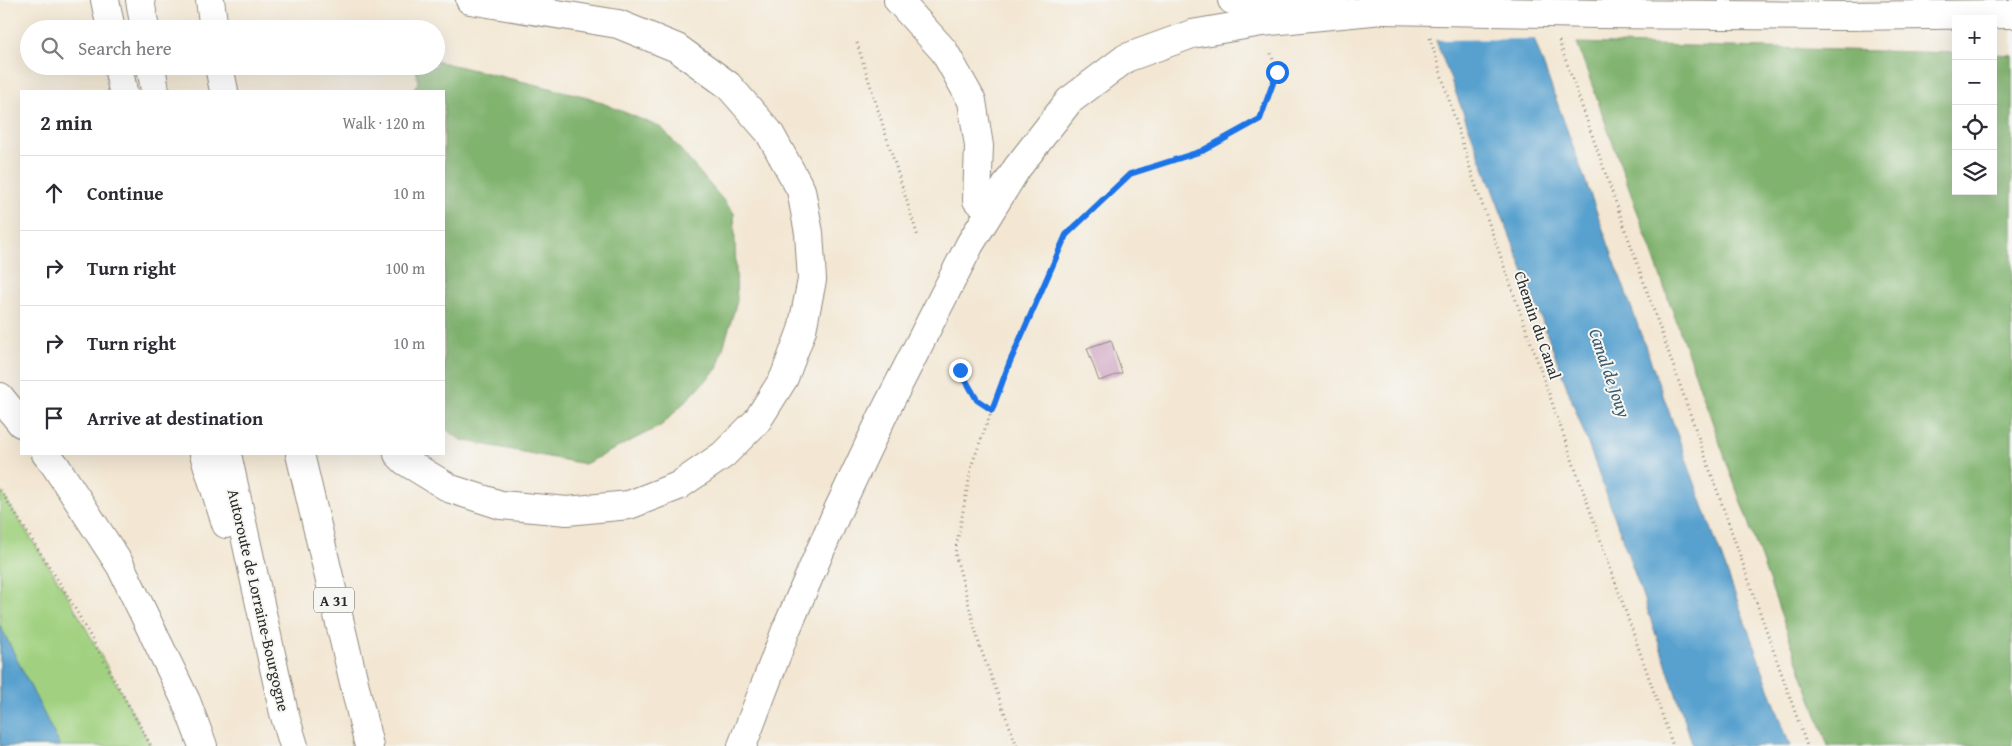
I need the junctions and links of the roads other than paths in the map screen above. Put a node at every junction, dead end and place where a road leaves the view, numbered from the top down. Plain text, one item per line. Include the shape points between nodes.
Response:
1 (105, 0) edge
2 (140, 0) edge
3 (210, 0) edge
4 (470, 0) edge
5 (898, 0) edge
6 (1232, 0) edge
7 (1382, 10) junction
8 (2012, 14) edge
9 (109, 20) edge
10 (143, 20) edge
11 (213, 20) edge
12 (120, 75) edge
13 (152, 75) edge
14 (123, 90) edge
15 (155, 90) edge
16 (976, 200) dead end
17 (0, 397) edge
18 (20, 422) edge
19 (47, 455) edge
20 (204, 455) edge
21 (227, 455) edge
22 (300, 455) edge
23 (399, 455) edge
24 (284, 712) junction
25 (203, 746) edge
26 (294, 746) edge
27 (369, 746) edge
28 (742, 746) edge

1 - 9 main road
2 - 10 main road
3 - 11 main road
4 - 23 main road via 618,24 677,48 728,85 769,132 801,190 809,233 812,280 802,330 784,378 758,421 723,455 678,486 629,505 567,511 501,505 451,489
5 - 16 main road via 944,51 972,101 979,146
6 - 7 main road
7 - 8 main road, bridge via 1844,16
7 - 28 main road via 1262,22 1192,34 1126,58 1069,101 1017,168 970,244 884,413 786,630
12 - 14 main road
13 - 15 main road
17 - 18 main road
19 - 25 main road via 120,565 186,701
20 - 24 main road
21 - 24 main road, Autoroute de Lorraine-Bourgogne
22 - 27 main road, A 31
24 - 26 main road, Autoroute de Lorraine-Bourgogne

